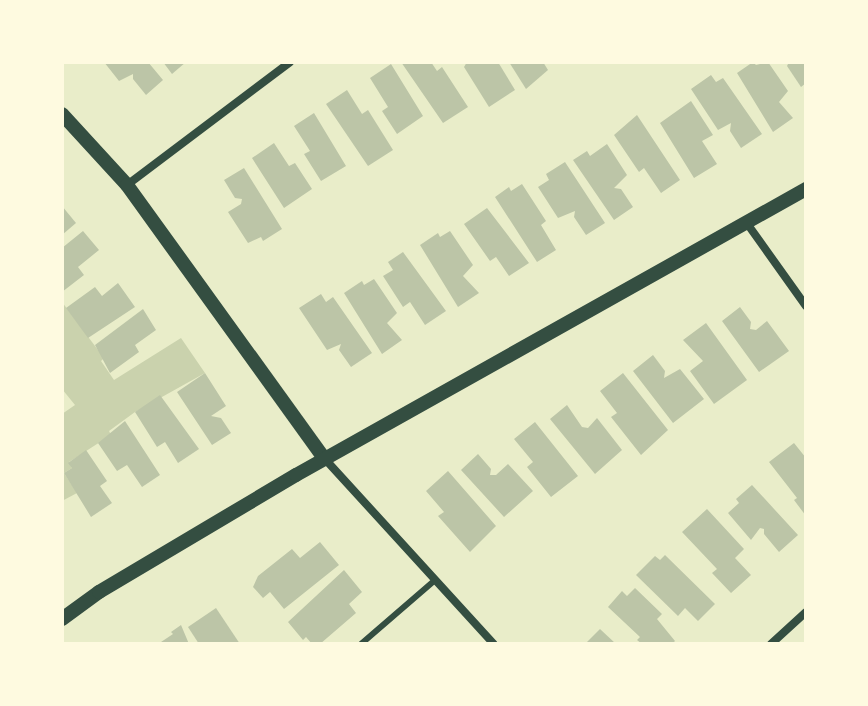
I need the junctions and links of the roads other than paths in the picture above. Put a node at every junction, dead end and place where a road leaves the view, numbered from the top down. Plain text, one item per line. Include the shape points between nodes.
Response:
1 (290, 62) edge
2 (62, 114) edge
3 (127, 185) junction
4 (806, 189) edge
5 (745, 221) junction
6 (806, 306) edge
7 (324, 458) junction
8 (434, 581) junction
9 (806, 612) edge
10 (62, 619) edge
11 (361, 644) edge
12 (494, 644) edge
13 (771, 644) edge

1 - 3 street
2 - 3 street
3 - 7 street
4 - 5 street
5 - 6 street
5 - 7 street
7 - 8 street
7 - 10 street
8 - 11 lane
8 - 12 street
9 - 13 street

